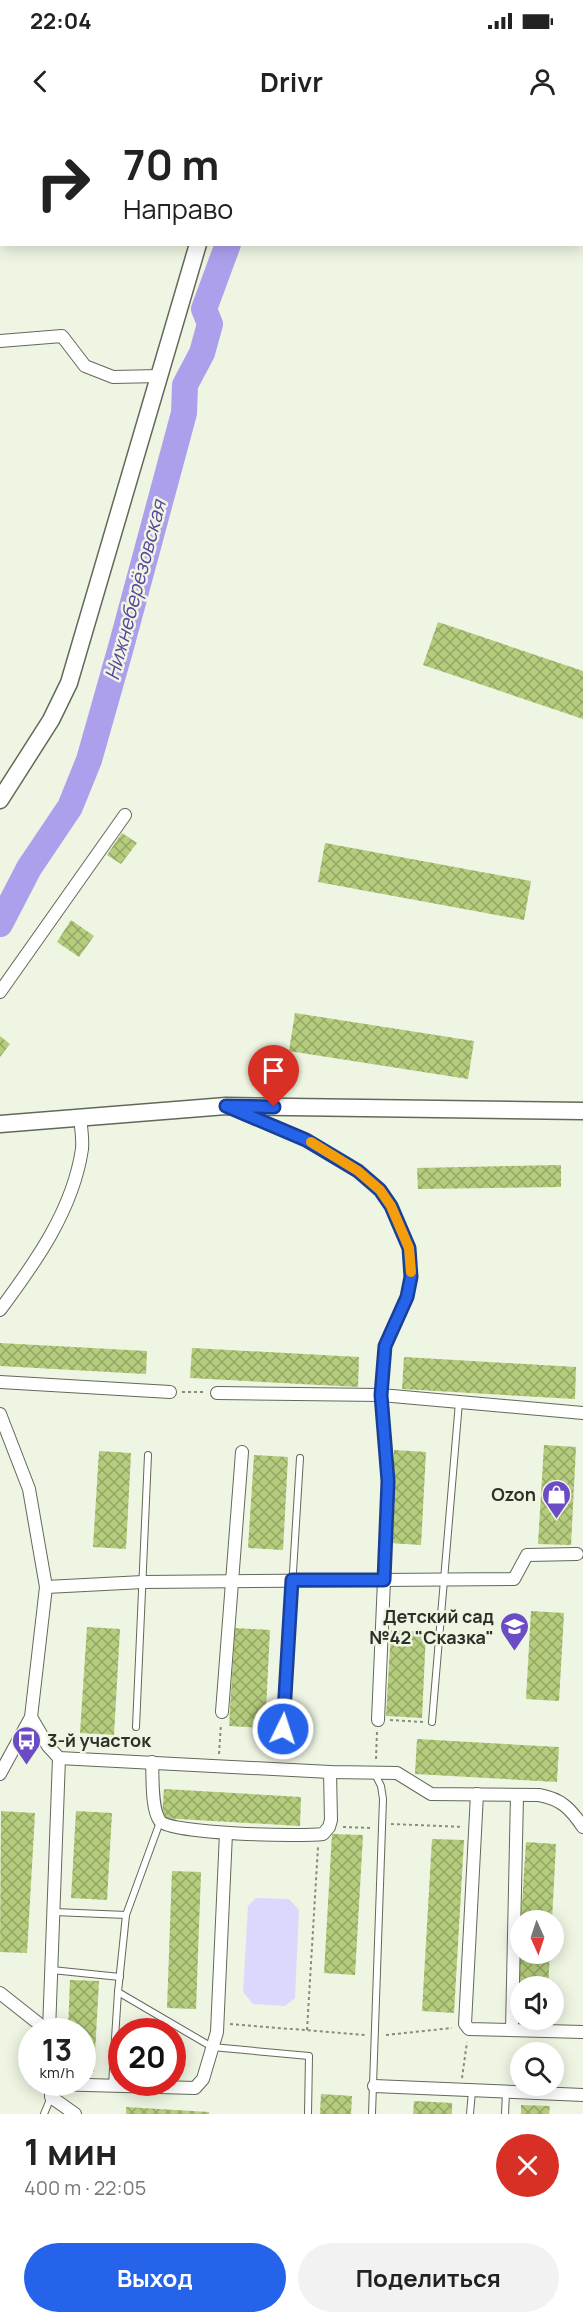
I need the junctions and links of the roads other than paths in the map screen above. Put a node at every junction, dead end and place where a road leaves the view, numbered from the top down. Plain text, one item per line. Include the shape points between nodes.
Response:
1 (197, 246) edge
2 (0, 341) edge
3 (159, 376) junction
4 (0, 800) edge
5 (125, 815) dead end
6 (0, 992) edge
7 (226, 1106) junction
8 (583, 1111) edge
9 (80, 1117) junction
10 (0, 1124) edge
11 (0, 1310) edge
12 (0, 1382) edge
13 (170, 1392) road end
14 (217, 1392) road end
15 (381, 1395) junction
16 (459, 1402) junction
17 (583, 1413) edge
18 (0, 1416) edge
19 (242, 1452) dead end
20 (148, 1455) dead end
21 (300, 1458) dead end
22 (577, 1554) dead end
23 (445, 1579) junction
24 (292, 1580) junction
25 (384, 1580) junction
26 (232, 1581) junction
27 (142, 1582) junction
28 (46, 1587) junction
29 (222, 1712) road end
30 (31, 1717) junction
31 (378, 1720) road end
32 (432, 1722) road end
33 (136, 1727) road end
34 (282, 1751) dead end
35 (5, 1757) edge
36 (59, 1758) junction
37 (152, 1762) junction
38 (330, 1772) junction
39 (0, 1774) edge
40 (375, 1774) junction
41 (477, 1794) junction
42 (517, 1795) junction
43 (160, 1822) junction
44 (583, 1827) edge
45 (226, 1833) junction
46 (54, 1912) junction
47 (126, 1915) junction
48 (51, 1970) junction
49 (513, 1976) edge
50 (120, 1977) junction
51 (118, 1992) junction
52 (0, 1993) edge
53 (32, 2018) edge
54 (49, 2018) edge
55 (116, 2018) edge
56 (510, 2029) edge
57 (536, 2030) edge
58 (583, 2032) edge
59 (212, 2047) junction
60 (374, 2086) junction
61 (186, 2088) edge
62 (466, 2090) junction
63 (506, 2092) junction
64 (583, 2095) edge
65 (51, 2097) joint
66 (44, 2114) edge
67 (75, 2114) edge
68 (308, 2114) edge
69 (372, 2114) edge
70 (470, 2114) edge
71 (505, 2114) edge

1 - 3 street
2 - 3 street via 62,336 85,366 113,377
3 - 4 street via 69,683 51,720
5 - 6 street
7 - 8 street
7 - 9 street
7 - 15 lane via 332,1154 380,1190 391,1206 409,1248 411,1277 407,1297 385,1346
9 - 10 street
9 - 11 street via 82,1148 73,1183 38,1258
12 - 13 street
14 - 15 street
15 - 16 street
15 - 25 lane via 388,1481
16 - 17 street
16 - 23 lane
18 - 28 street via 31,1496
19 - 26 street
20 - 27 lane
21 - 24 lane
22 - 23 street via 527,1555 514,1579
23 - 25 street
23 - 32 lane
24 - 25 street
24 - 26 street
24 - 34 lane
25 - 31 street
26 - 27 street
26 - 29 street
27 - 28 street
27 - 33 lane
28 - 30 street
30 - 35 street
30 - 36 street
35 - 39 street
36 - 37 street
36 - 46 street
37 - 38 street
37 - 43 street via 155,1809
38 - 40 street
38 - 45 street via 329,1827 323,1834
40 - 41 street via 397,1773 430,1794
40 - 60 lane via 381,1786 382,1826
41 - 42 street
41 - 56 street via 468,2028
42 - 44 street via 556,1798
42 - 49 street
43 - 45 street via 183,1829
43 - 47 lane
45 - 59 street via 217,2023
46 - 47 lane
46 - 48 street
47 - 50 lane
48 - 50 lane
48 - 54 street
50 - 51 lane
51 - 55 lane
51 - 59 lane
52 - 53 street
57 - 58 street
59 - 61 street via 203,2079 195,2088
59 - 68 lane via 309,2056
60 - 62 street
60 - 69 lane
62 - 63 street
62 - 70 lane
63 - 64 street
63 - 71 lane
65 - 66 lane
65 - 67 street

